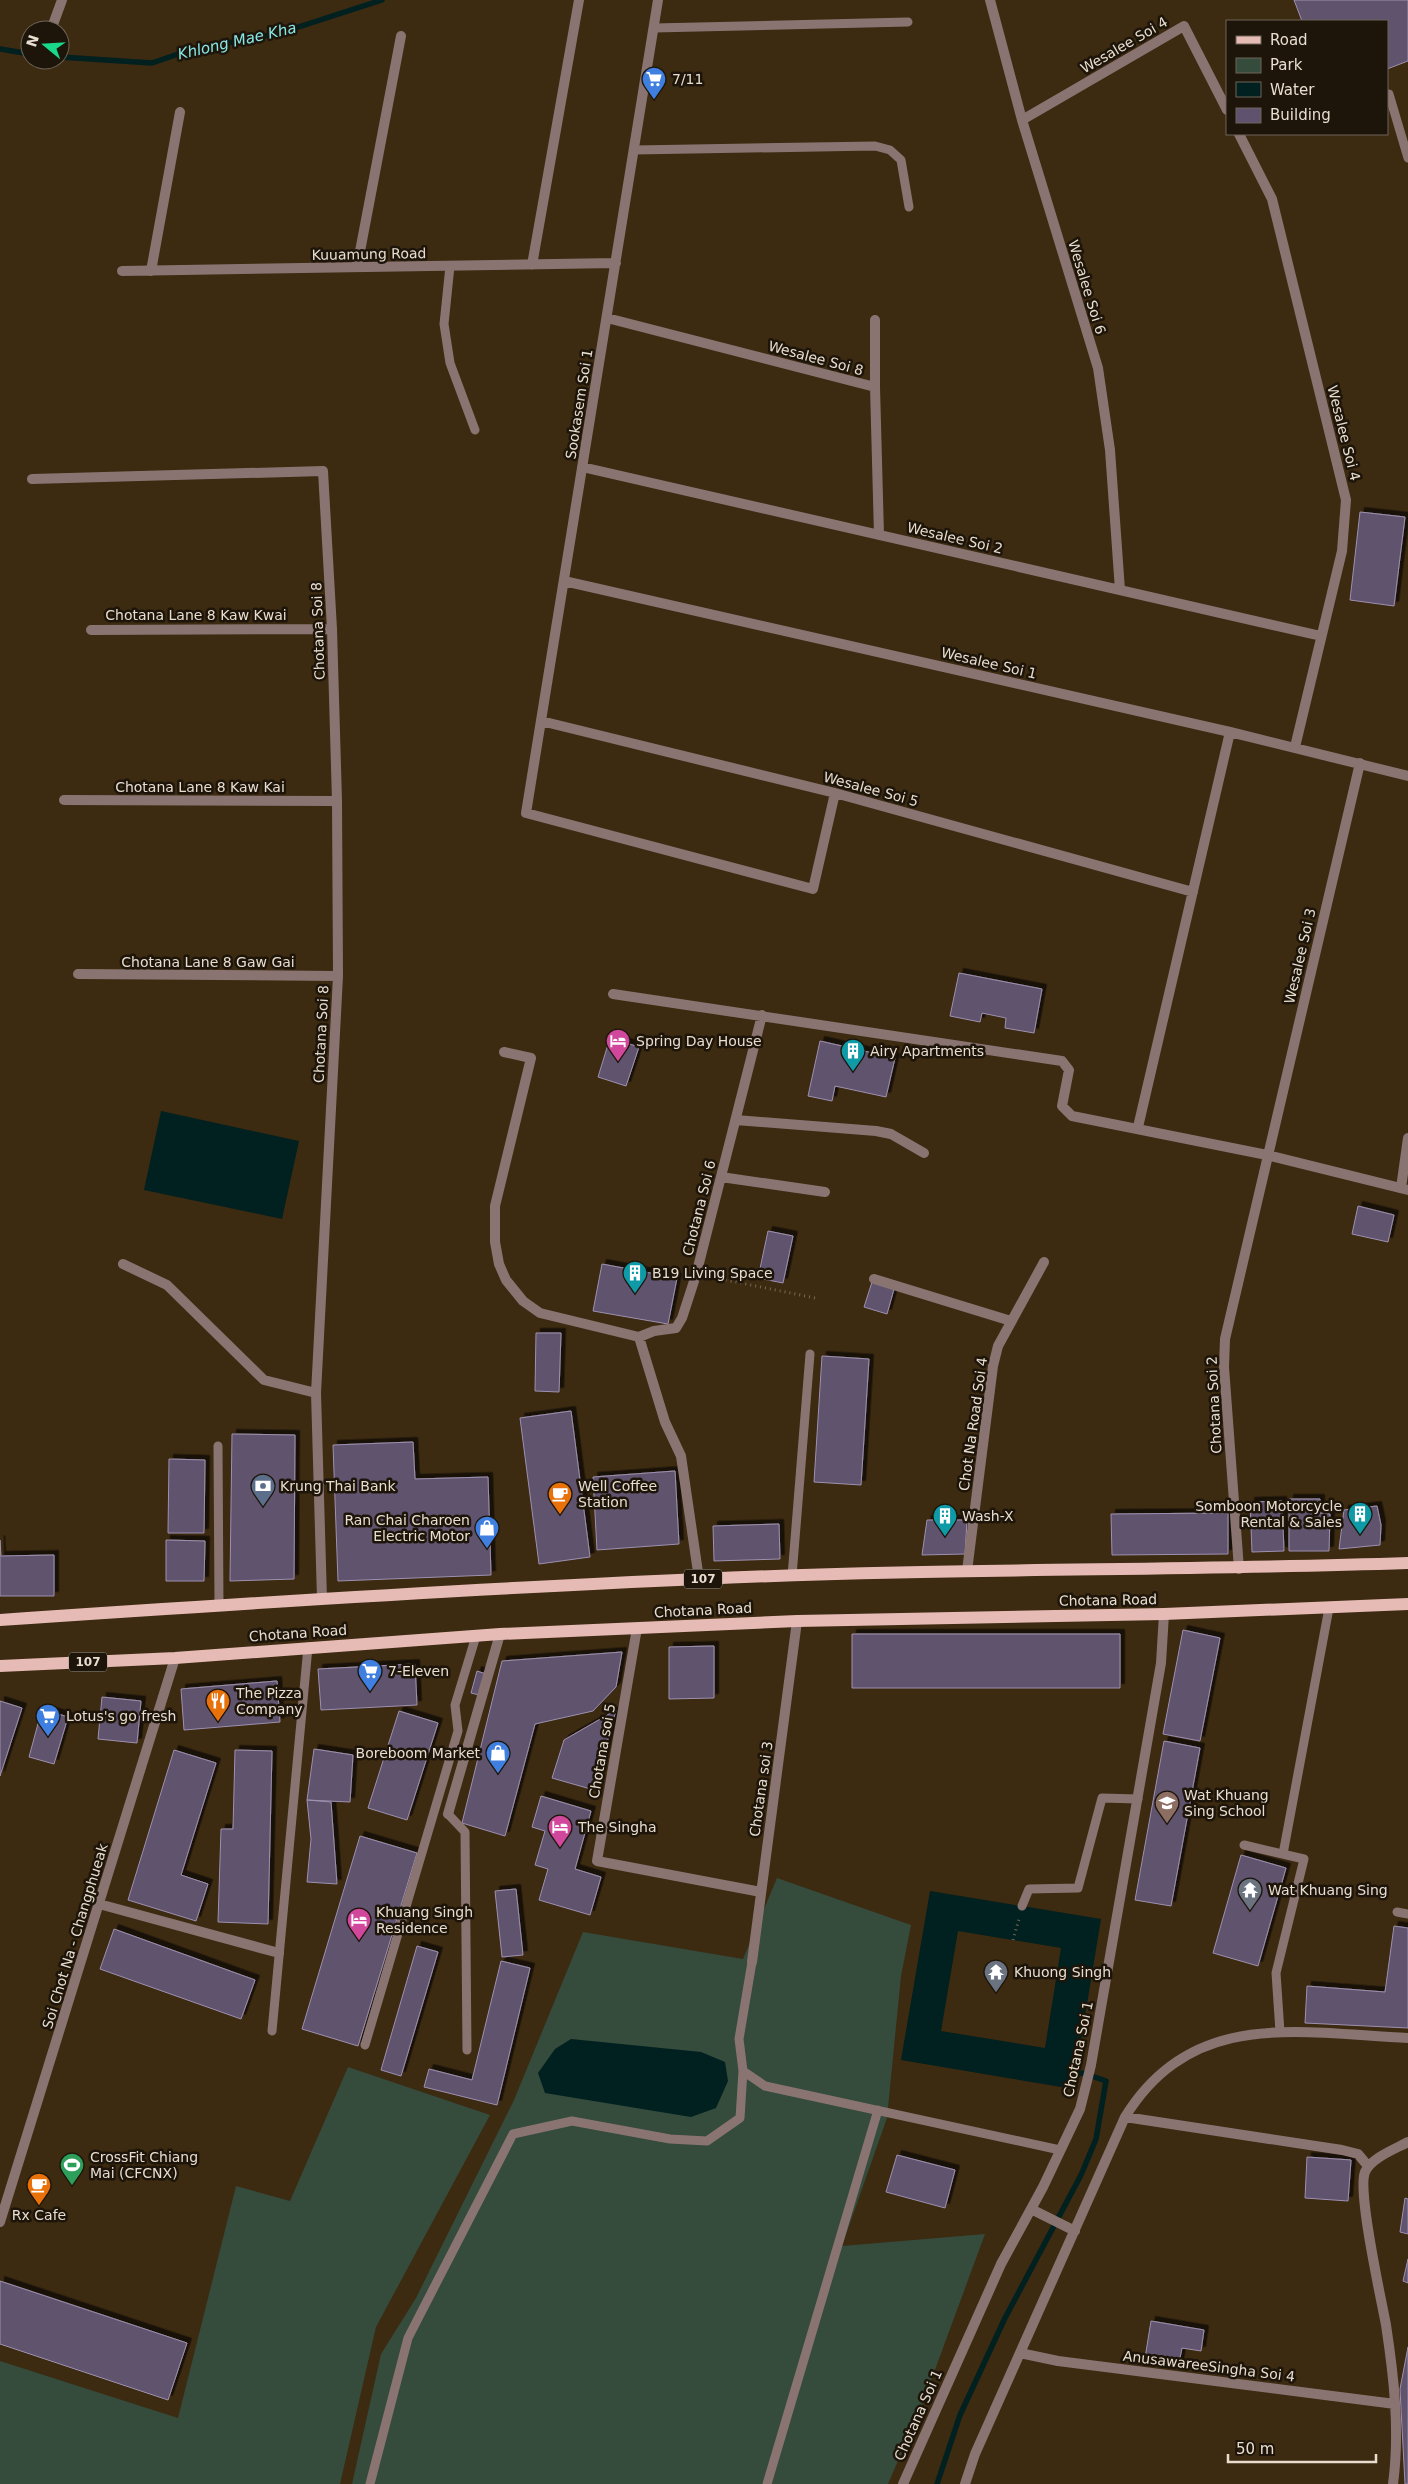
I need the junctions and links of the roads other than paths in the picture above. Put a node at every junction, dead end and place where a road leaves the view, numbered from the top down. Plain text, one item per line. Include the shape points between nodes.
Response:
1 (62, 0) edge
2 (579, 0) edge
3 (658, 0) edge
4 (990, 0) edge
5 (54, 20) edge
6 (908, 22) dead end
7 (654, 28) junction
8 (401, 36) dead end
9 (1389, 94) dead end
10 (1226, 108) edge
11 (180, 112) dead end
12 (1022, 120) junction
13 (1240, 135) edge
14 (634, 150) junction
15 (1408, 158) edge
16 (909, 207) dead end
17 (616, 263) junction
18 (532, 264) junction
19 (450, 266) junction
20 (357, 267) junction
21 (122, 271) dead end
22 (151, 271) junction
23 (607, 318) junction
24 (875, 320) dead end
25 (875, 387) junction
26 (475, 430) dead end
27 (582, 467) junction
28 (32, 479) dead end
29 (879, 534) junction
30 (564, 581) junction
31 (1120, 590) junction
32 (332, 629) junction
33 (91, 630) dead end
34 (1321, 636) junction
35 (541, 721) junction
36 (1230, 732) junction
37 (1295, 747) junction
38 (1360, 763) junction
39 (1408, 776) edge
40 (835, 793) junction
41 (64, 800) dead end
42 (337, 801) junction
43 (1193, 892) junction
44 (78, 974) dead end
45 (338, 976) junction
46 (613, 994) dead end
47 (762, 1015) junction
48 (504, 1052) dead end
49 (736, 1120) junction
50 (1138, 1127) junction
51 (1408, 1138) edge
52 (924, 1153) dead end
53 (1267, 1155) junction
54 (721, 1177) junction
55 (1404, 1189) edge
56 (824, 1192) dead end
57 (1044, 1262) dead end
58 (123, 1264) dead end
59 (874, 1279) dead end
60 (1011, 1322) junction
61 (639, 1337) junction
62 (810, 1354) dead end
63 (316, 1393) junction
64 (218, 1446) dead end
65 (1408, 1562) edge
66 (1239, 1569) junction
67 (967, 1571) junction
68 (792, 1576) junction
69 (699, 1579) junction
70 (322, 1599) junction
71 (1408, 1604) edge
72 (219, 1606) junction
73 (1329, 1608) junction
74 (1164, 1614) junction
75 (0, 1620) edge
76 (797, 1621) junction
77 (637, 1628) junction
78 (500, 1634) junction
79 (476, 1636) junction
80 (308, 1648) junction
81 (175, 1658) junction
82 (0, 1666) edge
83 (1138, 1799) junction
84 (448, 1814) joint
85 (1244, 1845) dead end
86 (1283, 1854) junction
87 (761, 1892) junction
88 (99, 1904) junction
89 (1022, 1906) road end
90 (1397, 1912) dead end
91 (1408, 1914) edge
92 (279, 1953) junction
93 (752, 1962) joint
94 (272, 2031) dead end
95 (1280, 2032) junction
96 (1408, 2038) edge
97 (364, 2045) dead end
98 (467, 2050) dead end
99 (743, 2071) junction
100 (878, 2110) junction
101 (1125, 2117) junction
102 (1408, 2142) edge
103 (1060, 2150) junction
104 (1368, 2166) junction
105 (1031, 2209) junction
106 (0, 2222) edge
107 (1075, 2230) junction
108 (1020, 2353) junction
109 (1395, 2404) junction
110 (370, 2484) edge
111 (767, 2484) edge
112 (903, 2484) edge
113 (965, 2484) edge
114 (1393, 2484) edge

1 - 5 street
2 - 18 street
3 - 7 street, Sookasem Soi 1
4 - 12 street, Wesalee Soi 6
6 - 7 lane
7 - 14 street, Sookasem Soi 1
8 - 20 street
9 - 15 lane
10 - 12 street, Wesalee Soi 4 via 1184,26
11 - 22 street
12 - 31 street, Wesalee Soi 6 via 1098,368 1110,450
13 - 34 street, Wesalee Soi 4 via 1272,199 1346,500 1342,551
14 - 16 lane via 875,146 890,150 901,160
14 - 17 street, Sookasem Soi 1
17 - 18 street, Kuuamung Road
17 - 23 street, Sookasem Soi 1
18 - 19 street, Kuuamung Road
19 - 20 street, Kuuamung Road
19 - 26 lane via 444,324 450,363
20 - 22 street, Kuuamung Road
21 - 22 street, Kuuamung Road
23 - 25 street, Wesalee Soi 8
23 - 27 street, Sookasem Soi 1
24 - 25 street
25 - 29 street, Wesalee Soi 8
27 - 29 street, Wesalee Soi 2
27 - 30 street, Sookasem Soi 1
28 - 32 street, Chotana Soi 8 via 323,471
29 - 31 street, Wesalee Soi 2
30 - 35 street, Sookasem Soi 1
30 - 36 street, Wesalee Soi 1
31 - 34 street, Wesalee Soi 2
32 - 33 street, Chotana Lane 8 Kaw Kwai
32 - 42 street, Chotana Soi 8
34 - 37 street, Wesalee Soi 4
35 - 40 street, Wesalee Soi 5
35 - 40 street, Sookasem Soi 1 via 526,813 813,889
36 - 37 street, Wesalee Soi 1
36 - 43 street
37 - 38 street, Wesalee Soi 1
38 - 39 street, Wesalee Soi 1
38 - 53 street, Wesalee Soi 3
40 - 43 street, Wesalee Soi 5
41 - 42 street, Chotana Lane 8 Kaw Kai
42 - 45 street, Chotana Soi 8
43 - 50 street
44 - 45 street, Chotana Lane 8 Gaw Gai
45 - 63 street, Chotana Soi 8
46 - 47 street
47 - 49 street, Chotana Soi 6
47 - 50 street via 1062,1061 1070,1070 1062,1106 1072,1116
48 - 61 street via 531,1058 495,1206 495,1242 506,1280 523,1301 540,1313
49 - 52 street via 876,1131 891,1134
49 - 54 street, Chotana Soi 6
50 - 53 street
51 - 55 street
53 - 55 street
53 - 66 street, Chotana Soi 2 via 1225,1339 1224,1367
54 - 56 street
54 - 61 street, Chotana Soi 6 via 682,1318 676,1328
57 - 60 street, Chot Na Road Soi 4
58 - 63 street via 167,1285 264,1380
59 - 60 street
60 - 67 street, Chot Na Road Soi 4 via 998,1346 993,1366
61 - 69 street via 665,1422 681,1456
62 - 68 lane
63 - 70 street, Chotana Soi 8
64 - 72 lane
65 - 66 main road, 107
66 - 67 main road, 107
67 - 68 main road, 107
68 - 69 main road, 107
69 - 70 main road, 107
70 - 72 main road, 107
71 - 73 main road, Chotana Road / 107
72 - 75 main road, 107
73 - 74 main road, Chotana Road / 107
73 - 86 lane
74 - 76 main road, Chotana Road / 107
74 - 83 street, Chotana Soi 1 via 1161,1664
76 - 77 main road, Chotana Road / 107
76 - 87 street, Chotana soi 3
77 - 78 main road, Chotana Road / 107
77 - 87 street, Chotana soi 5 via 597,1861
78 - 79 main road, Chotana Road / 107
78 - 84 street
79 - 80 main road, Chotana Road / 107
79 - 97 lane via 455,1705 458,1731
80 - 81 main road, Chotana Road / 107
80 - 92 lane
81 - 82 main road, Chotana Road / 107
81 - 88 street, Soi Chot Na - Changphueak
83 - 89 lane via 1102,1798 1078,1888 1029,1889
83 - 103 street, Chotana Soi 1 via 1091,2065 1080,2109
84 - 98 lane via 466,1832
85 - 86 lane
86 - 95 lane via 1304,1859 1276,1973
87 - 93 street, Chotana soi 3
88 - 92 street
88 - 106 street, Soi Chot Na - Changphueak
90 - 91 lane
92 - 94 lane
93 - 99 lane via 739,2039
95 - 96 street
95 - 101 street via 1235,2036 1193,2051 1148,2085
99 - 100 lane via 765,2086
99 - 110 lane via 740,2118 707,2141 670,2139 572,2121 513,2134 408,2338
100 - 103 lane
100 - 111 lane
101 - 104 street via 1342,2150 1358,2154
101 - 107 street
102 - 104 street
103 - 105 street, Chotana Soi 1
104 - 109 street via 1364,2177 1366,2212 1386,2327
105 - 107 street
105 - 112 street, Chotana Soi 1 via 1001,2264
107 - 108 street
108 - 109 street, AnusawareeSingha Soi 4 via 1058,2361
108 - 113 street
109 - 114 street

